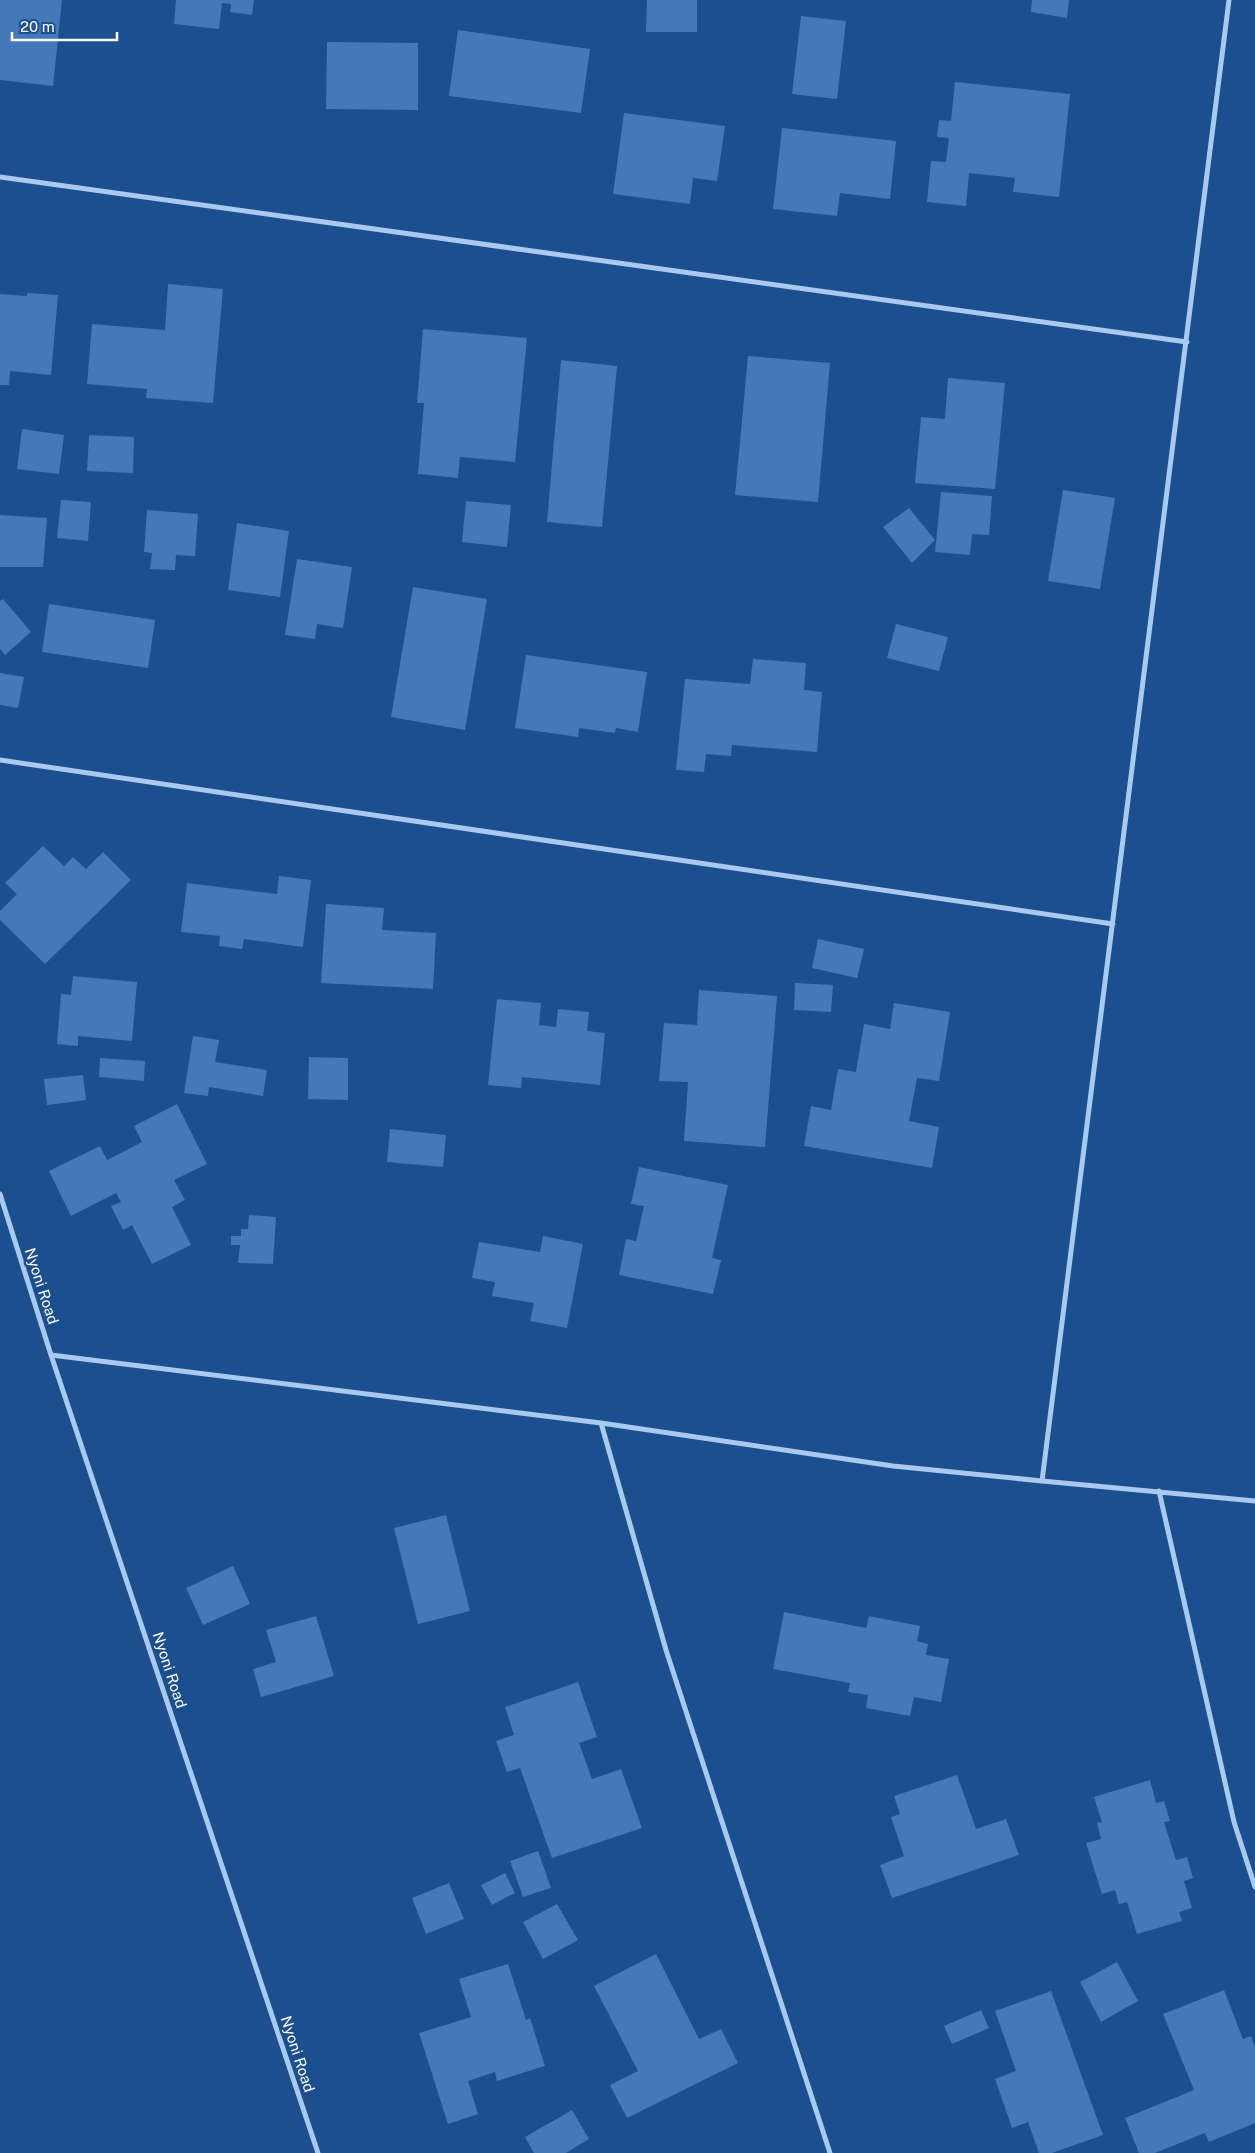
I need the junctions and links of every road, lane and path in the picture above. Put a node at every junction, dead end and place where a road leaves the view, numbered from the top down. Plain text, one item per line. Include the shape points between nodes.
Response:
1 (1229, 0) edge
2 (0, 177) edge
3 (1187, 342) junction
4 (0, 760) edge
5 (1114, 924) junction
6 (0, 1194) edge
7 (51, 1355) junction
8 (601, 1423) junction
9 (1042, 1481) junction
10 (1159, 1491) junction
11 (1255, 1501) edge
12 (1255, 1887) edge
13 (318, 2153) edge
14 (830, 2153) edge

1 - 3 street
2 - 3 street
3 - 5 street
4 - 5 street
5 - 9 street
6 - 7 street, Nyoni Road
7 - 8 street
7 - 13 street, Nyoni Road
8 - 9 street via 894,1466
8 - 14 street via 666,1650
9 - 10 street
10 - 11 street
10 - 12 street via 1234,1822

